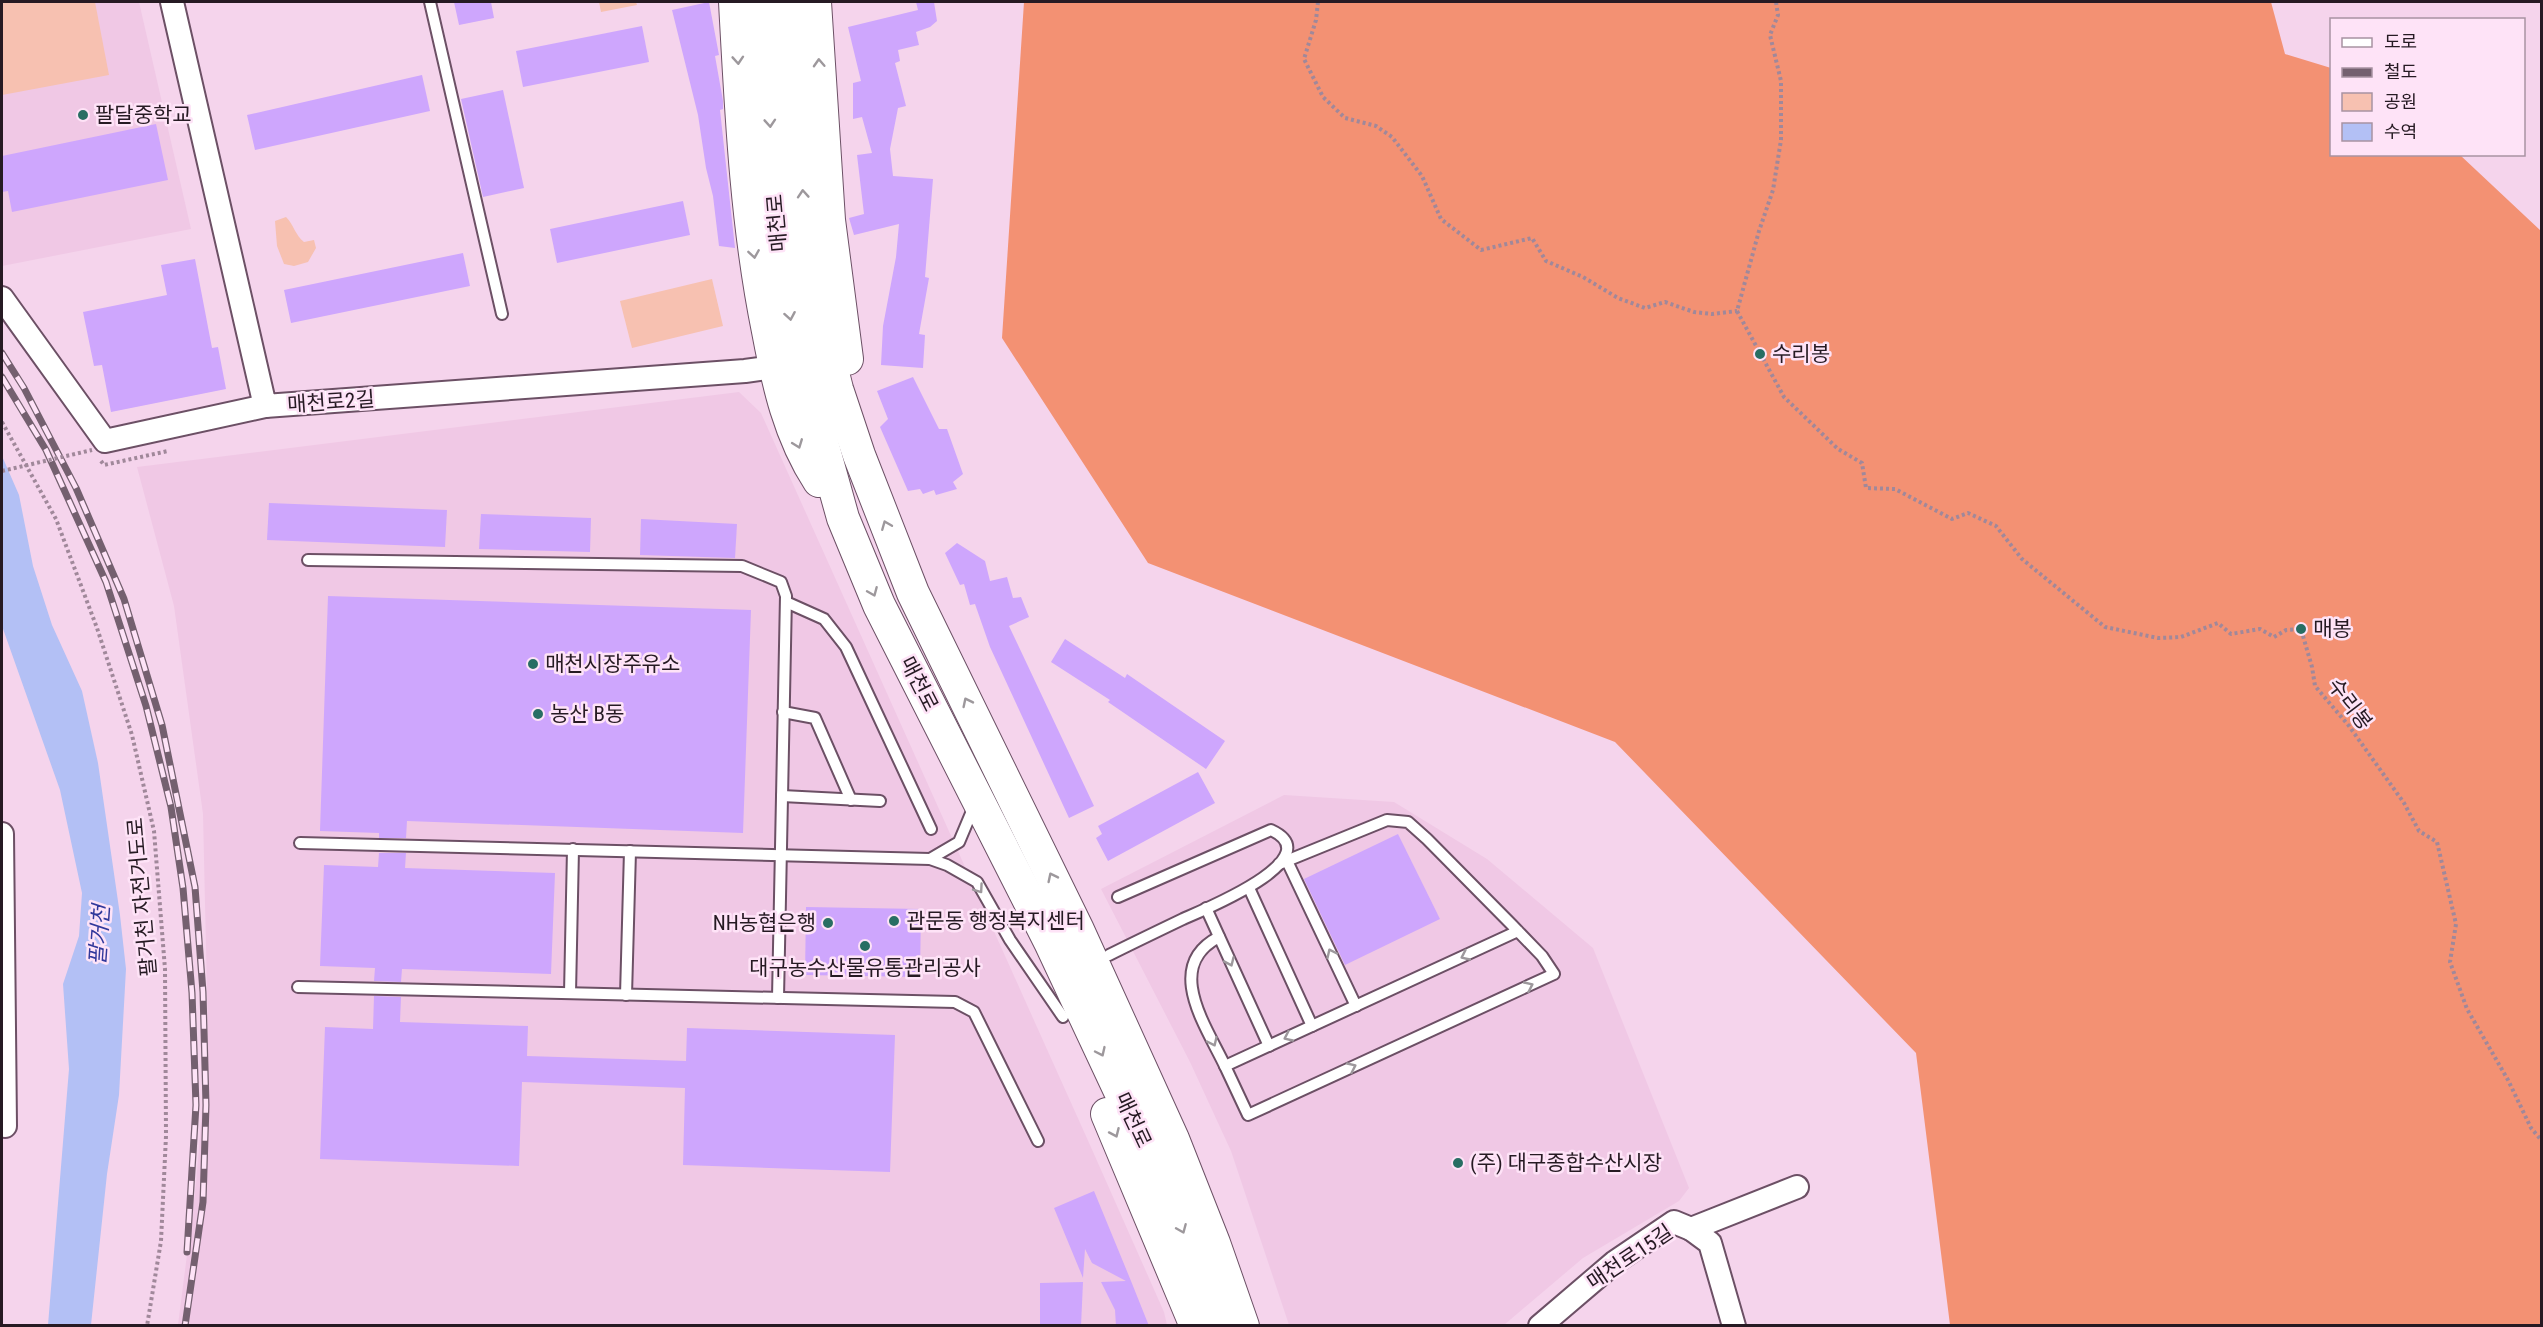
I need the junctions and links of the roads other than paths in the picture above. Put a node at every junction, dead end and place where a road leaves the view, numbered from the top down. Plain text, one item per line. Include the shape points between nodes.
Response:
1 (172, 2) edge
2 (430, 2) edge
3 (735, 2) edge
4 (762, 2) edge
5 (790, 2) edge
6 (816, 2) edge
7 (2, 298) edge
8 (502, 315) dead end
9 (775, 367) junction
10 (265, 406) junction
11 (859, 455) junction
12 (843, 518) junction
13 (308, 560) dead end
14 (786, 602) junction
15 (783, 712) junction
16 (782, 796) junction
17 (977, 798) junction
18 (851, 800) junction
19 (880, 801) dead end
20 (931, 829) dead end
21 (2, 834) edge
22 (300, 843) dead end
23 (573, 849) junction
24 (630, 851) junction
25 (780, 854) junction
26 (930, 859) junction
27 (1283, 862) junction
28 (1249, 888) junction
29 (1118, 897) dead end
30 (1206, 908) junction
31 (1518, 931) junction
32 (1064, 936) junction
33 (1219, 937) junction
34 (1108, 955) junction
35 (2, 974) edge
36 (298, 987) dead end
37 (570, 993) junction
38 (626, 994) junction
39 (778, 998) junction
40 (1356, 1006) junction
41 (1063, 1017) junction
42 (1312, 1026) junction
43 (1269, 1046) junction
44 (1225, 1066) junction
45 (5, 1126) dead end
46 (1038, 1141) dead end
47 (1797, 1187) dead end
48 (1691, 1229) junction
49 (1195, 1326) edge
50 (1216, 1326) edge
51 (1243, 1326) edge
52 (1260, 1326) edge
53 (1540, 1326) edge
54 (1734, 1326) edge

1 - 10 street, 매천로2길
2 - 8 lane
3 -> 9 main road via 750,228
4 -> 12 main road, 매천로 via 780,259 796,349
11 -> 5 main road, 매천로 via 837,389 814,297
11 -> 6 main road via 829,220
7 - 10 street via 105,441
9 - 10 street, 매천로2길
9 -> 12 main road via 783,404 804,458
32 -> 11 main road, 매천로 via 913,593
12 -> 17 main road, 매천로 via 879,605
13 - 14 lane via 742,566 781,582
14 - 15 lane
14 - 20 lane via 824,619 846,647
15 - 16 lane
15 - 18 lane via 814,718
16 - 18 lane
16 - 25 lane
17 - 26 lane via 959,842
17 - 32 main road, 매천로
18 - 19 lane
21 - 35 street
22 - 23 lane
23 - 24 lane
23 - 37 lane
24 - 25 lane
24 - 38 lane
25 - 26 lane
25 - 39 lane
26 -> 41 lane via 977,882 1010,940
27 - 28 lane
27 - 29 lane via 1286,844 1281,835 1270,830
27 - 31 lane via 1387,820 1408,822
40 -> 27 lane
28 - 30 lane
28 - 42 lane
30 - 33 lane
30 - 34 lane
31 -> 40 lane
44 -> 31 lane via 1248,1115 1554,974
32 - 34 main road
32 - 41 main road via 1051,989
32 -> 50 main road, 매천로 via 1184,1234
32 - 51 main road, 매천로 via 1173,1139
33 -> 43 lane
33 -> 44 lane via 1206,944 1193,961 1190,982 1197,1008
34 - 52 main road via 1121,976 1242,1260
35 - 45 street
36 - 37 lane
37 - 38 lane
38 - 39 lane
39 - 46 lane via 955,1002 974,1012
40 - 42 lane
41 -> 49 main road via 1132,1170
42 -> 43 lane
43 - 44 lane
47 - 48 street, 매천로15길
48 - 53 street, 매천로15길 via 1674,1222 1616,1262
48 - 54 street via 1710,1243

